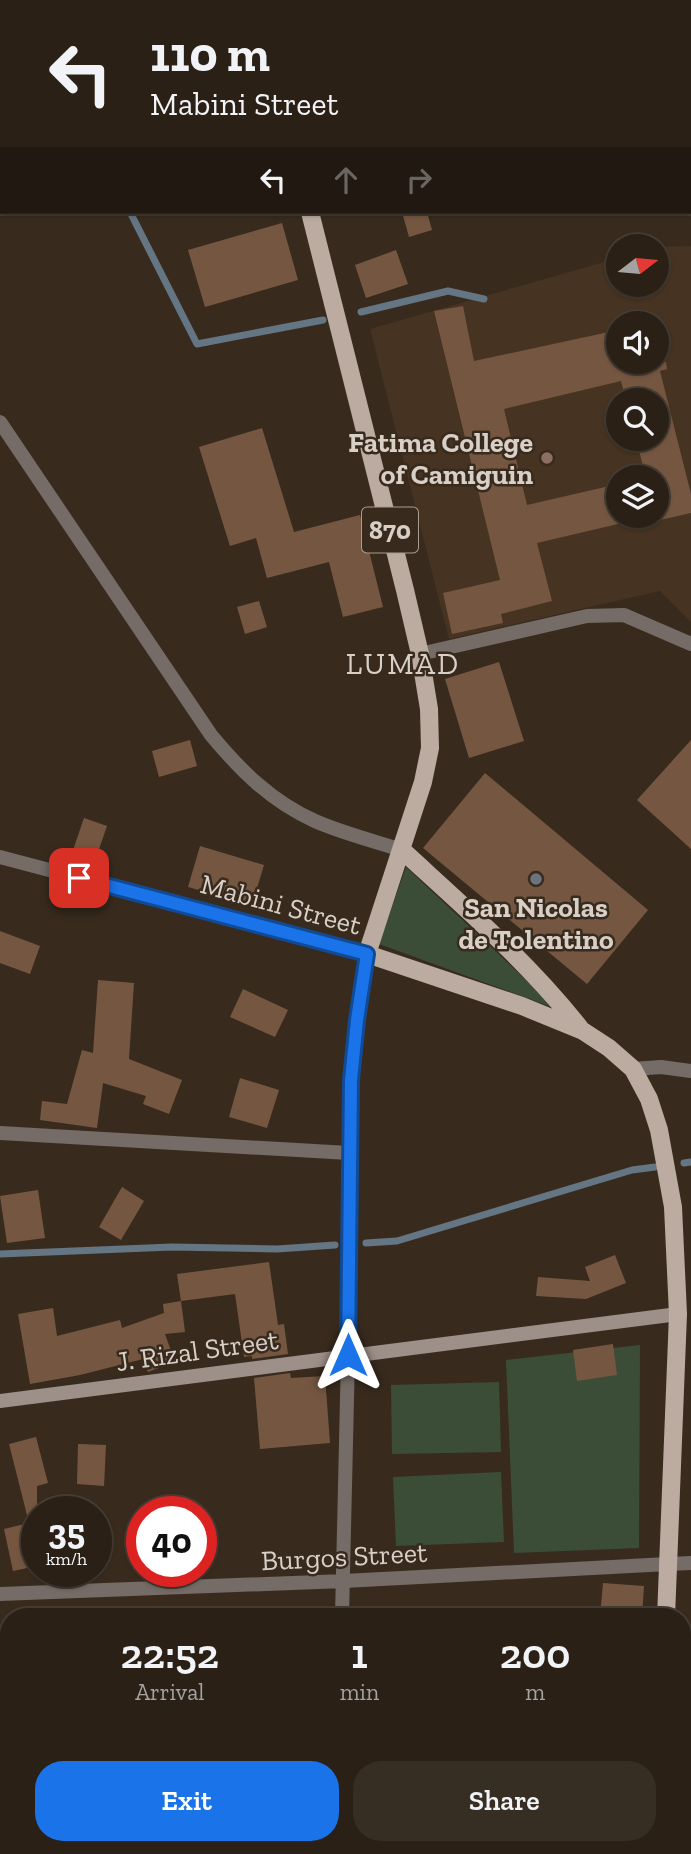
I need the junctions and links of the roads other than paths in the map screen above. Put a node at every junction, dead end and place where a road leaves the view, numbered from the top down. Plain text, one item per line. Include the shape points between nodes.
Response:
1 (310, 214) edge
2 (0, 422) edge
3 (691, 644) edge
4 (420, 654) junction
5 (402, 850) junction
6 (0, 857) edge
7 (367, 954) junction
8 (583, 1031) junction
9 (633, 1069) junction
10 (691, 1071) edge
11 (0, 1133) edge
12 (349, 1153) junction
13 (685, 1311) edge
14 (348, 1355) junction
15 (0, 1401) edge
16 (691, 1563) edge
17 (668, 1564) junction
18 (344, 1581) junction
19 (0, 1594) edge
20 (342, 1608) edge
21 (666, 1608) edge

1 - 4 main road, 870
2 - 5 street via 211,735 240,769 273,797 315,821
3 - 4 street via 624,615 587,617
4 - 5 main road, 870 via 430,748
5 - 7 main road, 870
5 - 8 main road, Mabini Street via 525,964
6 - 7 street, Mabini Street
7 - 8 main road, Mabini Street
7 - 12 street via 352,1068
8 - 9 main road, Mabini Street
9 - 10 street
9 - 13 main road via 649,1099 665,1158
11 - 12 street
12 - 14 street
13 - 14 main road, J. Rizal Street
13 - 17 main road
14 - 15 main road, J. Rizal Street
14 - 18 street
16 - 17 street, Burgos Street
17 - 18 street, Burgos Street
17 - 21 main road
18 - 19 street, Burgos Street
18 - 20 street

